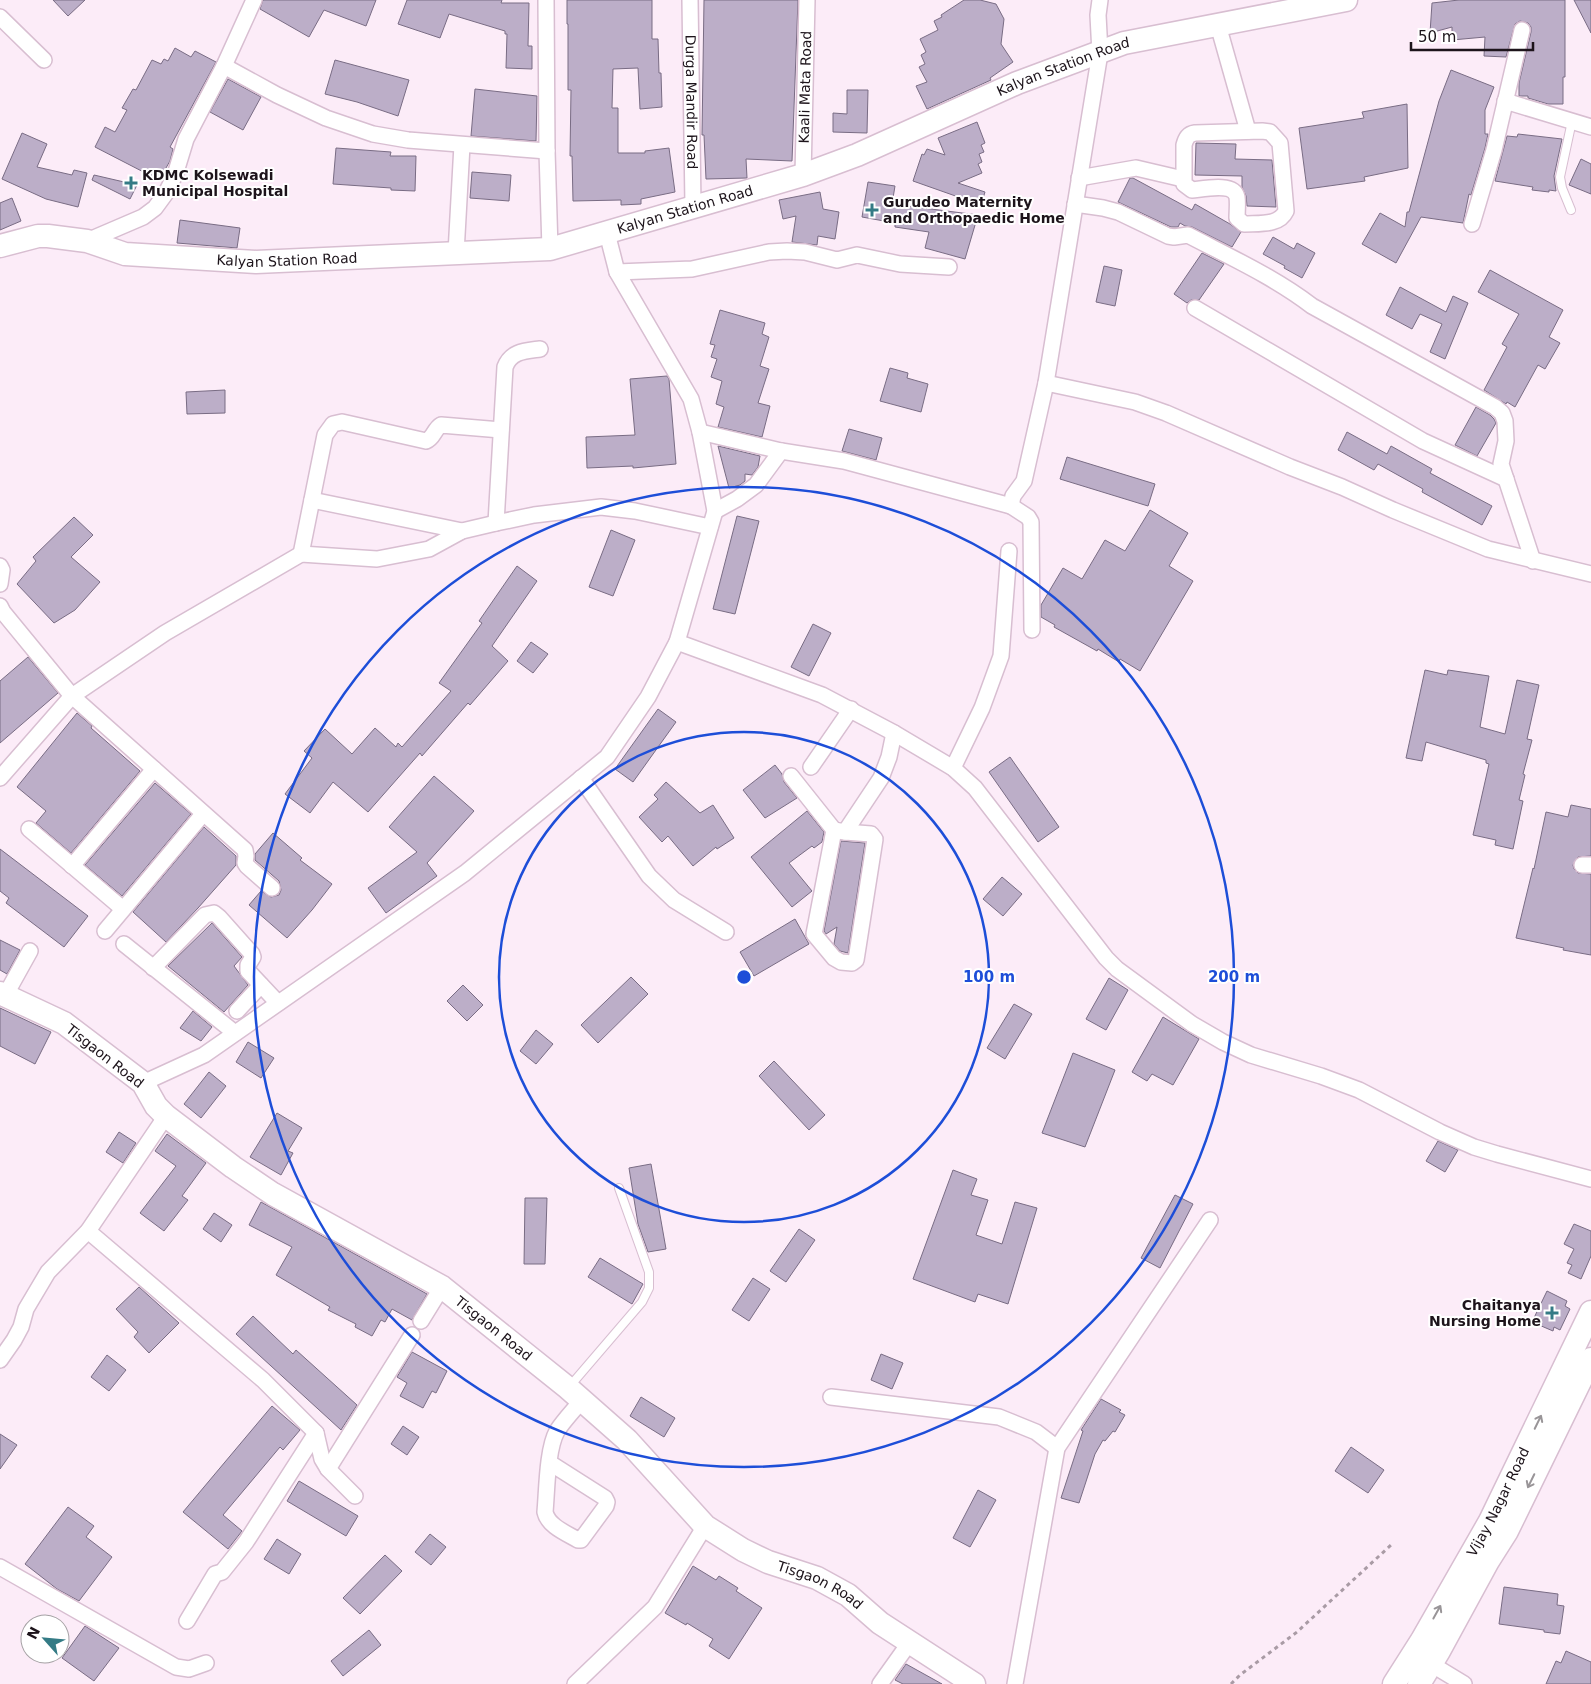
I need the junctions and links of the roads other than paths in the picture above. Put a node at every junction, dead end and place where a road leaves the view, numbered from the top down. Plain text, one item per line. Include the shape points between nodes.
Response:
1 (254, 0) edge
2 (546, 0) edge
3 (690, 0) edge
4 (807, 0) edge
5 (1100, 0) edge
6 (1346, 0) edge
7 (1285, 6) edge
8 (0, 17) edge
9 (1218, 25) junction
10 (1522, 30) dead end
11 (1100, 53) junction
12 (44, 60) dead end
13 (224, 66) junction
14 (1505, 101) junction
15 (1572, 121) junction
16 (1591, 127) edge
17 (1248, 132) junction
18 (462, 145) junction
19 (546, 151) junction
20 (803, 175) junction
21 (1079, 178) junction
22 (1183, 179) junction
23 (1075, 204) junction
24 (692, 206) junction
25 (1571, 210) dead end
26 (1472, 224) dead end
27 (607, 233) junction
28 (87, 241) junction
29 (0, 246) edge
30 (550, 249) junction
31 (456, 253) junction
32 (949, 267) dead end
33 (617, 272) junction
34 (1196, 308) dead end
35 (540, 349) dead end
36 (1046, 383) junction
37 (502, 430) junction
38 (700, 432) junction
39 (781, 451) junction
40 (1506, 478) junction
41 (312, 500) junction
42 (1011, 506) junction
43 (715, 511) junction
44 (496, 523) junction
45 (710, 527) junction
46 (462, 531) junction
47 (1009, 551) dead end
48 (301, 554) junction
49 (1533, 561) junction
50 (0, 566) edge
51 (1591, 574) edge
52 (0, 584) edge
53 (0, 606) edge
54 (1032, 630) dead end
55 (677, 642) junction
56 (72, 696) junction
57 (851, 709) junction
58 (894, 733) junction
59 (811, 767) dead end
60 (953, 768) junction
61 (154, 770) junction
62 (791, 776) dead end
63 (0, 778) edge
64 (581, 778) junction
65 (203, 814) junction
66 (29, 829) dead end
67 (839, 831) junction
68 (72, 866) junction
69 (272, 888) dead end
70 (123, 909) junction
71 (105, 931) dead end
72 (726, 932) dead end
73 (124, 944) dead end
74 (30, 951) dead end
75 (153, 968) junction
76 (261, 985) junction
77 (3, 994) edge
78 (278, 1003) junction
79 (237, 1011) dead end
80 (235, 1033) junction
81 (143, 1082) junction
82 (166, 1116) junction
83 (1591, 1179) edge
84 (619, 1188) dead end
85 (1210, 1220) dead end
86 (88, 1231) junction
87 (442, 1287) junction
88 (420, 1321) dead end
89 (1589, 1321) edge
90 (412, 1335) dead end
91 (1591, 1359) edge
92 (0, 1360) edge
93 (575, 1394) junction
94 (831, 1397) dead end
95 (316, 1433) junction
96 (1057, 1448) junction
97 (550, 1463) junction
98 (328, 1469) junction
99 (354, 1496) dead end
100 (705, 1526) junction
101 (1498, 1526) junction
102 (0, 1567) edge
103 (187, 1621) dead end
104 (910, 1642) junction
105 (1431, 1652) junction
106 (206, 1663) dead end
107 (575, 1684) edge
108 (880, 1684) edge
109 (974, 1684) edge
110 (1015, 1684) edge
111 (1394, 1684) edge
112 (1419, 1684) edge
113 (1464, 1684) edge

1 - 13 street
2 - 19 street
3 - 24 street, Durga Mandir Road
4 - 20 street, Kaali Mata Road
5 - 11 street
6 - 7 street, Kalyan Station Road
7 - 9 street, Kalyan Station Road
8 - 12 street
9 - 11 street, Kalyan Station Road via 1124,43
9 - 17 street
10 - 14 street
11 - 20 street, Kalyan Station Road via 1017,84 857,155
11 - 21 street
13 - 18 street via 326,118 373,134
13 - 28 street via 186,139 172,181 155,208 143,217
14 - 15 street
14 - 26 street
15 - 16 street
15 - 25 lane via 1560,177
17 - 22 street via 1190,134 1184,144
17 - 22 street via 1270,132 1280,143 1286,211 1278,221 1244,224 1238,218 1234,191 1226,188 1192,190
18 - 19 street
18 - 31 street
19 - 30 street
20 - 24 street, Kalyan Station Road
21 - 22 street via 1136,168
21 - 23 street
23 - 36 street
23 - 40 street via 1118,212 1168,236 1188,235 1260,272 1312,306 1495,407 1505,421 1506,441 1501,464
24 - 27 street, Kalyan Station Road
27 - 30 street, Kalyan Station Road
27 - 33 street
28 - 29 street, Kalyan Station Road via 38,236
28 - 31 street, Kalyan Station Road via 125,254 256,262
30 - 31 street, Kalyan Station Road
32 - 33 street via 900,264 856,255 837,260 787,251 692,269
33 - 38 street via 691,399
34 - 40 street via 1422,441
35 - 37 street via 512,355 505,367
36 - 42 street via 1024,481 1013,496
36 - 49 street via 1134,402 1166,413 1488,549
37 - 41 street via 441,425 426,441 338,422 325,435
37 - 44 street
38 - 39 street
38 - 43 street
39 - 42 street via 844,461
39 - 43 street via 756,485
40 - 49 street
41 - 46 street
41 - 48 street
42 - 54 street via 1031,522
43 - 45 street
44 - 45 street via 601,507
44 - 46 street
45 - 55 street
46 - 48 street via 429,549 377,559
47 - 60 street via 1001,656 982,708
48 - 56 street via 165,633
49 - 51 street
50 - 52 street
53 - 56 street
55 - 57 street via 806,688
55 - 64 street via 648,697 607,757
56 - 61 street
56 - 63 street
57 - 58 street
57 - 59 street
58 - 60 street
58 - 67 street via 881,778
60 - 83 street via 975,788 1106,958 1192,1024 1252,1055 1358,1090 1474,1147
61 - 65 street
61 - 68 street
62 - 67 street
64 - 72 street via 649,876 674,900
64 - 78 street via 465,873
65 - 69 street via 245,850 247,866
65 - 70 street
66 - 68 street
67 - 67 street via 871,834 875,839 856,960 852,963 834,958 814,934
68 - 70 street
70 - 71 street
73 - 75 street
74 - 77 street
75 - 76 street via 204,915 214,913 252,954 248,971
75 - 80 street
76 - 78 street
76 - 79 street
77 - 81 street, Tisgaon Road via 64,1023
78 - 80 street
80 - 81 street via 204,1055
81 - 82 street, Tisgaon Road via 156,1106
82 - 86 street
82 - 87 street, Tisgaon Road via 232,1168 273,1194
84 - 93 lane via 649,1272 649,1288
85 - 96 street
86 - 92 street via 48,1272 26,1309 14,1340
86 - 95 street via 263,1380
87 - 88 street
87 - 93 street, Tisgaon Road
101 -> 89 street, Vijay Nagar Road
90 - 98 street
91 -> 101 street, Vijay Nagar Road
93 - 97 street via 551,1446
93 - 100 street, Tisgaon Road via 627,1440
94 - 96 street via 1000,1417 1036,1432
95 - 98 street via 322,1459
95 - 103 street via 246,1542 222,1572 215,1574
96 - 110 street
97 - 97 street via 607,1502 581,1540 551,1522 544,1512
98 - 99 street
100 - 104 street, Tisgaon Road via 768,1562 818,1578 848,1595
100 - 107 street via 655,1607
101 - 105 street, Vijay Nagar Road via 1488,1561
102 - 106 street via 176,1667 189,1669
104 - 108 street
104 - 109 street, Tisgaon Road
105 - 111 street, Vijay Nagar Road
105 - 112 street, Vijay Nagar Road
105 - 113 street

